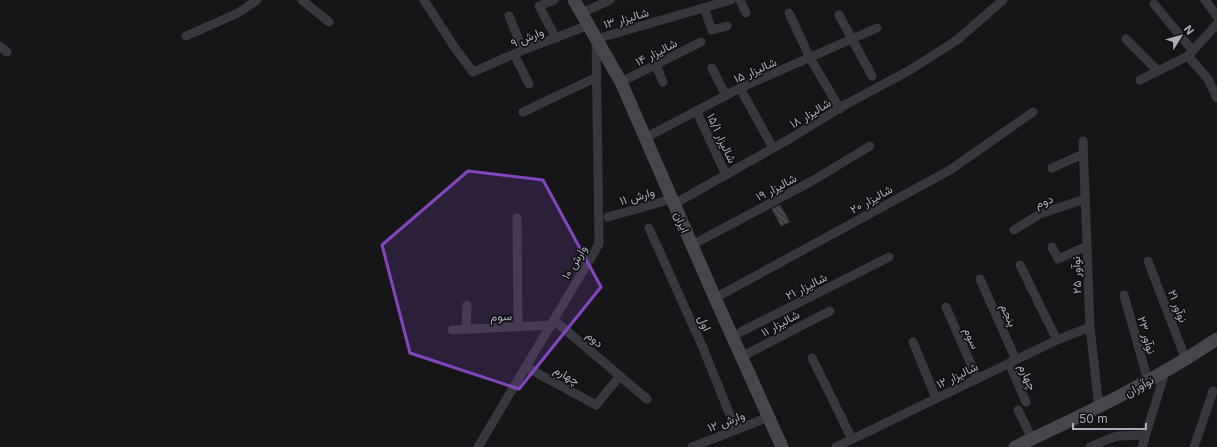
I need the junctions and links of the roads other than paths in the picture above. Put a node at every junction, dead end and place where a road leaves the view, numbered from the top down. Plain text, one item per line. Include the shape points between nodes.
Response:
1 (257, 0) edge
2 (302, 0) edge
3 (424, 0) edge
4 (554, 0) edge
5 (574, 0) edge
6 (610, 0) edge
7 (731, 0) edge
8 (740, 0) edge
9 (1003, 0) edge
10 (1205, 0) edge
11 (1154, 4) dead end
12 (704, 8) junction
13 (582, 13) junction
14 (746, 13) dead end
15 (790, 14) dead end
16 (839, 15) dead end
17 (509, 16) dead end
18 (1217, 16) edge
19 (329, 22) dead end
20 (1217, 24) edge
21 (589, 25) junction
22 (727, 26) dead end
23 (877, 28) dead end
24 (186, 36) dead end
25 (556, 38) junction
26 (596, 39) junction
27 (853, 39) junction
28 (1126, 39) dead end
29 (701, 42) dead end
30 (0, 46) edge
31 (523, 50) junction
32 (7, 52) dead end
33 (1191, 53) junction
34 (514, 54) junction
35 (810, 58) junction
36 (656, 65) junction
37 (712, 68) dead end
38 (1158, 71) junction
39 (872, 76) dead end
40 (597, 77) junction
41 (1140, 80) dead end
42 (621, 82) junction
43 (663, 82) dead end
44 (529, 84) dead end
45 (740, 88) junction
46 (726, 96) junction
47 (1217, 98) edge
48 (840, 109) junction
49 (523, 112) dead end
50 (697, 112) junction
51 (1033, 112) dead end
52 (645, 138) junction
53 (1083, 141) dead end
54 (870, 146) dead end
55 (773, 148) junction
56 (1083, 154) junction
57 (1052, 168) dead end
58 (726, 175) junction
59 (1085, 199) junction
60 (673, 201) junction
61 (608, 217) dead end
62 (517, 218) dead end
63 (649, 228) dead end
64 (1014, 230) dead end
65 (692, 245) junction
66 (1087, 246) junction
67 (1052, 247) dead end
68 (889, 257) dead end
69 (1148, 261) dead end
70 (1020, 265) dead end
71 (980, 279) dead end
72 (1124, 295) dead end
73 (715, 298) junction
74 (467, 306) dead end
75 (946, 307) dead end
76 (830, 311) dead end
77 (552, 322) junction
78 (518, 327) junction
79 (1090, 327) junction
80 (466, 329) junction
81 (452, 330) dead end
82 (732, 336) junction
83 (1217, 339) edge
84 (1057, 340) junction
85 (913, 342) dead end
86 (741, 357) junction
87 (812, 358) dead end
88 (1186, 360) junction
89 (1012, 361) junction
90 (526, 367) junction
91 (1165, 372) junction
92 (620, 376) junction
93 (977, 378) junction
94 (1148, 381) junction
95 (1212, 391) dead end
96 (936, 398) junction
97 (647, 399) dead end
98 (1026, 402) dead end
99 (1099, 408) junction
100 (1018, 410) dead end
101 (769, 417) junction
102 (736, 430) junction
103 (1145, 435) junction
104 (852, 439) junction
105 (1032, 439) junction
106 (478, 447) edge
107 (692, 447) edge
108 (782, 447) edge
109 (836, 447) edge
110 (1015, 447) edge
111 (1090, 447) edge
112 (1142, 447) edge
113 (1194, 447) edge

1 - 24 street via 238,13
2 - 19 street
3 - 34 street, وارش ۹ via 454,48 473,72
4 - 25 street via 539,6
5 - 13 street, ایران
6 - 13 street
7 - 12 street, شالیزار ۱۳
8 - 14 street
9 - 48 street, شالیزار ۱۸ via 957,40
10 - 18 street
11 - 33 street
12 - 22 street via 712,30
12 - 26 street, شالیزار ۱۳
13 - 21 street, ایران
15 - 35 street
16 - 27 street
17 - 31 street
20 - 33 street
21 - 25 street, وارش ۹
21 - 26 street, ایران
23 - 27 street, شالیزار ۱۵
25 - 31 street, وارش ۹
26 - 40 street, وارش ۱۰
26 - 42 street, ایران
27 - 35 street, شالیزار ۱۵
27 - 39 street
28 - 38 street
29 - 36 street, شالیزار ۱۴
30 - 32 street
31 - 34 street, وارش ۹
33 - 38 street
33 - 47 street
34 - 44 street
35 - 45 street, شالیزار ۱۵
35 - 48 street
36 - 42 street, شالیزار ۱۴
36 - 43 street
37 - 46 street
38 - 41 street
40 - 49 street
40 - 77 street, وارش ۱۰ via 599,244
42 - 52 street, ایران
45 - 46 street, شالیزار ۱۵
45 - 55 street
46 - 50 street, شالیزار ۱۵
48 - 55 street, شالیزار ۱۸
50 - 52 street, شالیزار ۱۵
50 - 58 street, شالیزار ۱۵/۱
51 - 73 street, شالیزار ۲۰ via 950,170
52 - 60 street, ایران
53 - 56 street, نوآور ۲۵
54 - 65 street, شالیزار ۱۹ via 812,181
55 - 58 street, شالیزار ۱۸
56 - 57 street
56 - 59 street, نوآور ۲۵
58 - 60 street, شالیزار ۱۸
59 - 64 street, دوم via 1040,214
59 - 66 street, نوآور ۲۵
60 - 61 street, وارش ۱۱
60 - 65 street, ایران
62 - 78 street
63 - 102 street, اول via 703,348
65 - 73 street, ایران
66 - 67 street via 1058,259
66 - 79 street, نوآور ۲۵
68 - 82 street, شالیزار ۲۱
69 - 88 street, نوآور ۲۱
70 - 84 street
71 - 89 street, پنجم
72 - 94 street, نوآور ۲۳
73 - 82 street, ایران
74 - 80 street
75 - 93 street, سوم
76 - 86 street, شالیزار ۱۱
77 - 78 street, سوم
77 - 90 street, وارش ۱۰
77 - 92 street, دوم
78 - 80 street, سوم
79 - 84 street, شالیزار ۱۲
79 - 99 street, نوآور ۲۵
80 - 81 street, سوم
82 - 86 street, ایران
83 - 88 street, نوآوران
84 - 89 street, شالیزار ۱۲
85 - 96 street
86 - 101 street, ایران
87 - 104 street
88 - 91 street, نوآوران
89 - 93 street, شالیزار ۱۲
89 - 98 street, چهارم
90 - 92 street, چهارم via 596,405
90 - 106 street, وارش ۱۰
91 - 94 street, نوآوران
91 - 103 street
92 - 97 street, دوم
93 - 96 street, شالیزار ۱۲
94 - 99 street, نوآوران
95 - 113 street
96 - 104 street, شالیزار ۱۲
99 - 105 street, نوآوران
100 - 105 street
101 - 102 street, وارش ۱۲
101 - 108 street, ایران
102 - 107 street, وارش ۱۲
103 - 111 street via 1117,436
103 - 112 street
104 - 109 street, شالیزار ۱۲
105 - 110 street, نوآوران

